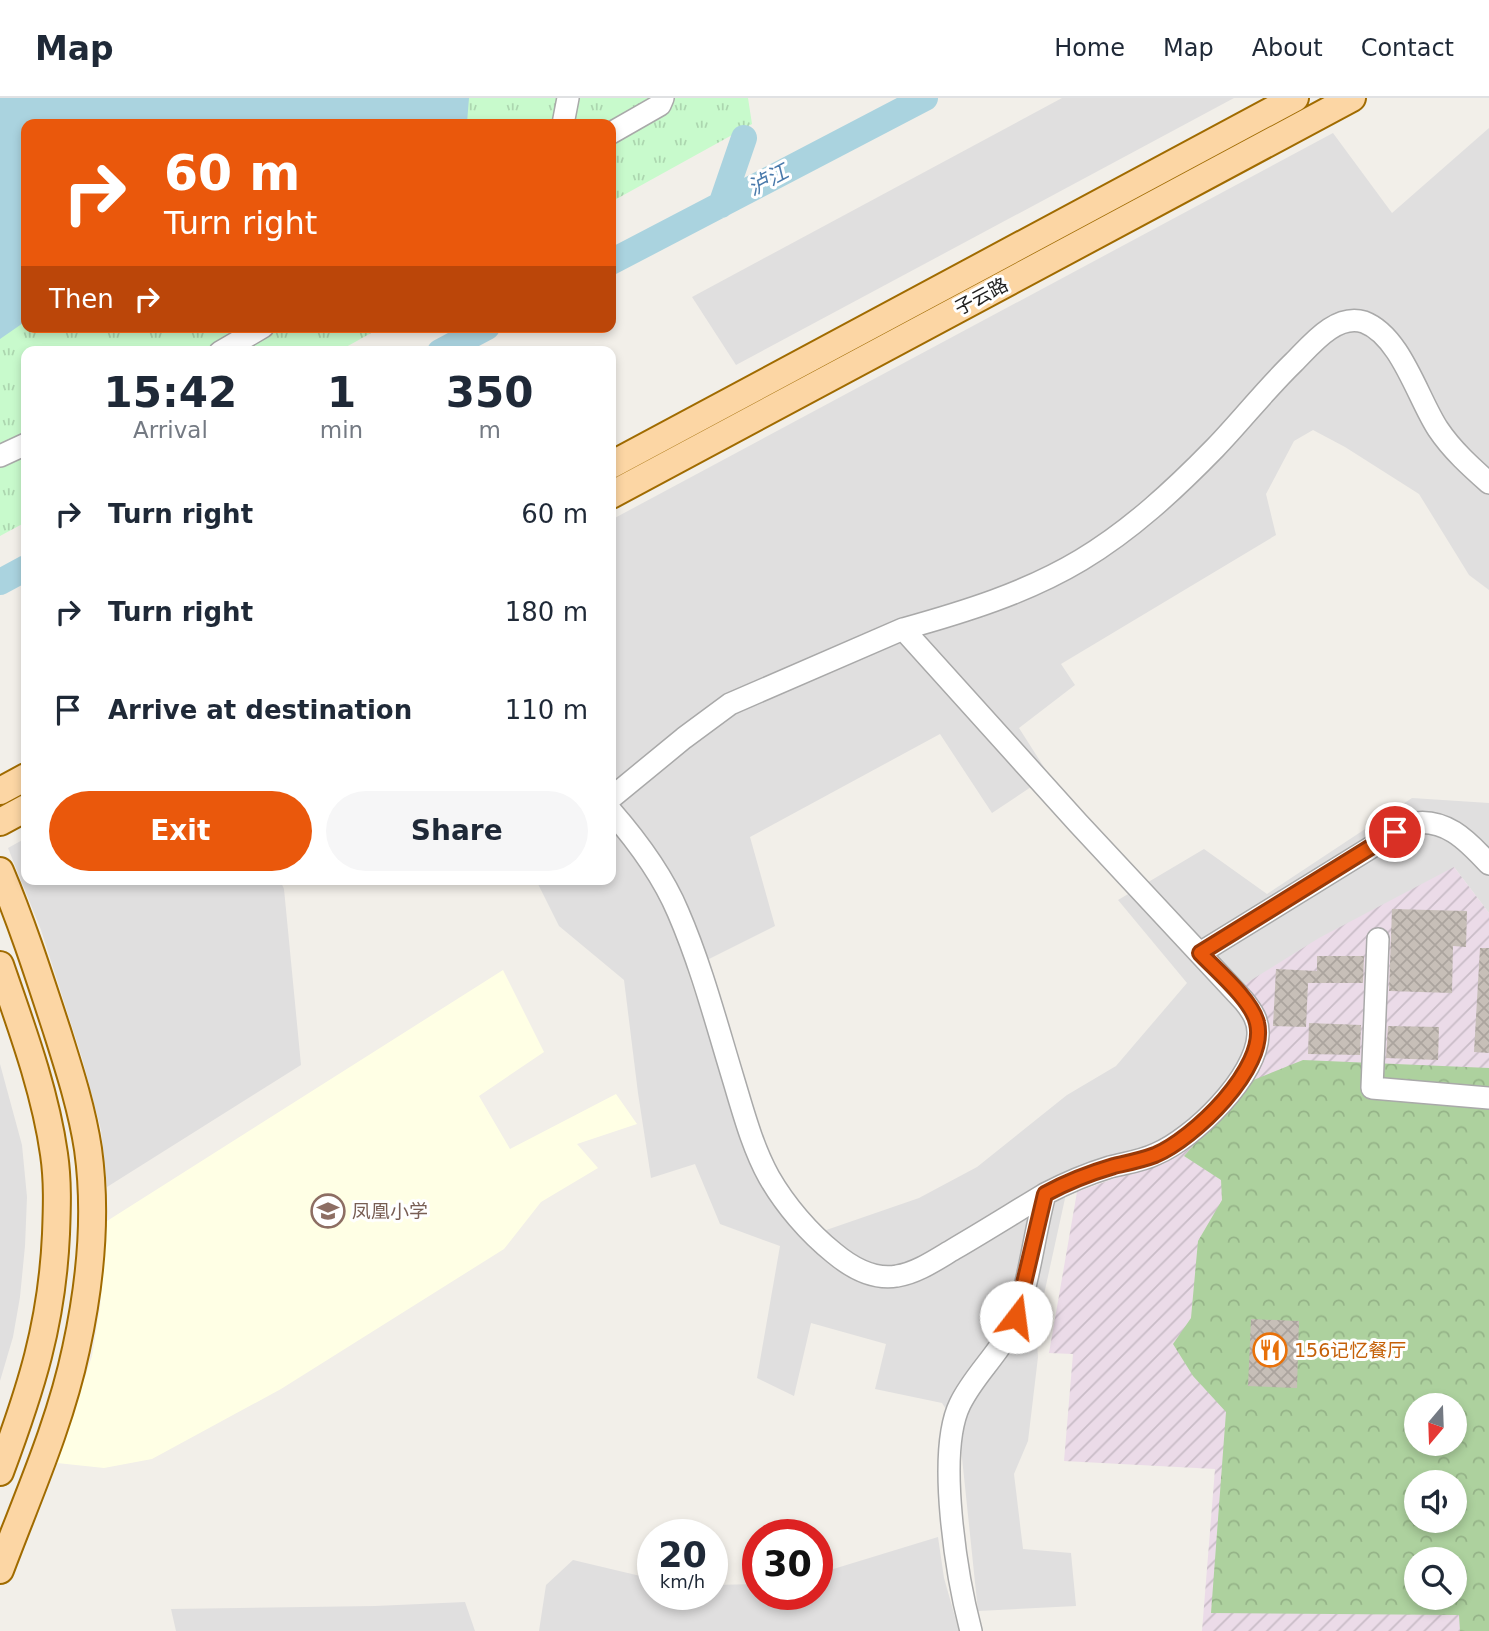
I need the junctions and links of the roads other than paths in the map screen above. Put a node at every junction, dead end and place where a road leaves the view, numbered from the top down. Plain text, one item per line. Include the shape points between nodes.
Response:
1 (568, 98) edge
2 (663, 98) edge
3 (1295, 98) edge
4 (1352, 98) edge
5 (564, 119) edge
6 (616, 130) edge
7 (253, 333) edge
8 (230, 346) edge
9 (21, 446) edge
10 (0, 456) edge
11 (616, 462) edge
12 (1489, 484) edge
13 (616, 492) edge
14 (903, 629) junction
15 (21, 780) edge
16 (0, 791) edge
17 (616, 794) edge
18 (21, 811) edge
19 (616, 817) edge
20 (0, 822) edge
21 (1489, 864) edge
22 (0, 871) edge
23 (1378, 939) dead end
24 (1200, 953) junction
25 (0, 965) edge
26 (1489, 1098) edge
27 (1045, 1194) junction
28 (0, 1472) edge
29 (0, 1570) edge
30 (971, 1631) edge

1 - 5 street
2 - 6 street via 660,105
3 - 11 main road, 子云路
4 - 13 main road, 子云路
7 - 8 street
9 - 10 street
12 - 14 street via 1446,439 1385,338 1361,321 1342,322 1296,360 1180,482 1101,548 1017,591
14 - 17 street via 730,704
14 - 24 street
15 - 16 main road
18 - 20 main road
19 - 27 street via 660,875 677,909 695,953 751,1137 769,1176 827,1247 868,1273 898,1276 938,1258
21 - 24 street via 1448,828 1428,821 1409,824
22 - 29 main road via 26,936 80,1112 89,1160 91,1216 76,1352
23 - 26 street via 1372,1088
24 - 27 street via 1257,1022 1257,1044 1247,1068 1206,1118 1172,1146
25 - 28 main road via 47,1120 57,1197 47,1324
27 - 30 street via 1016,1317 1003,1345 963,1397 951,1429 955,1545

